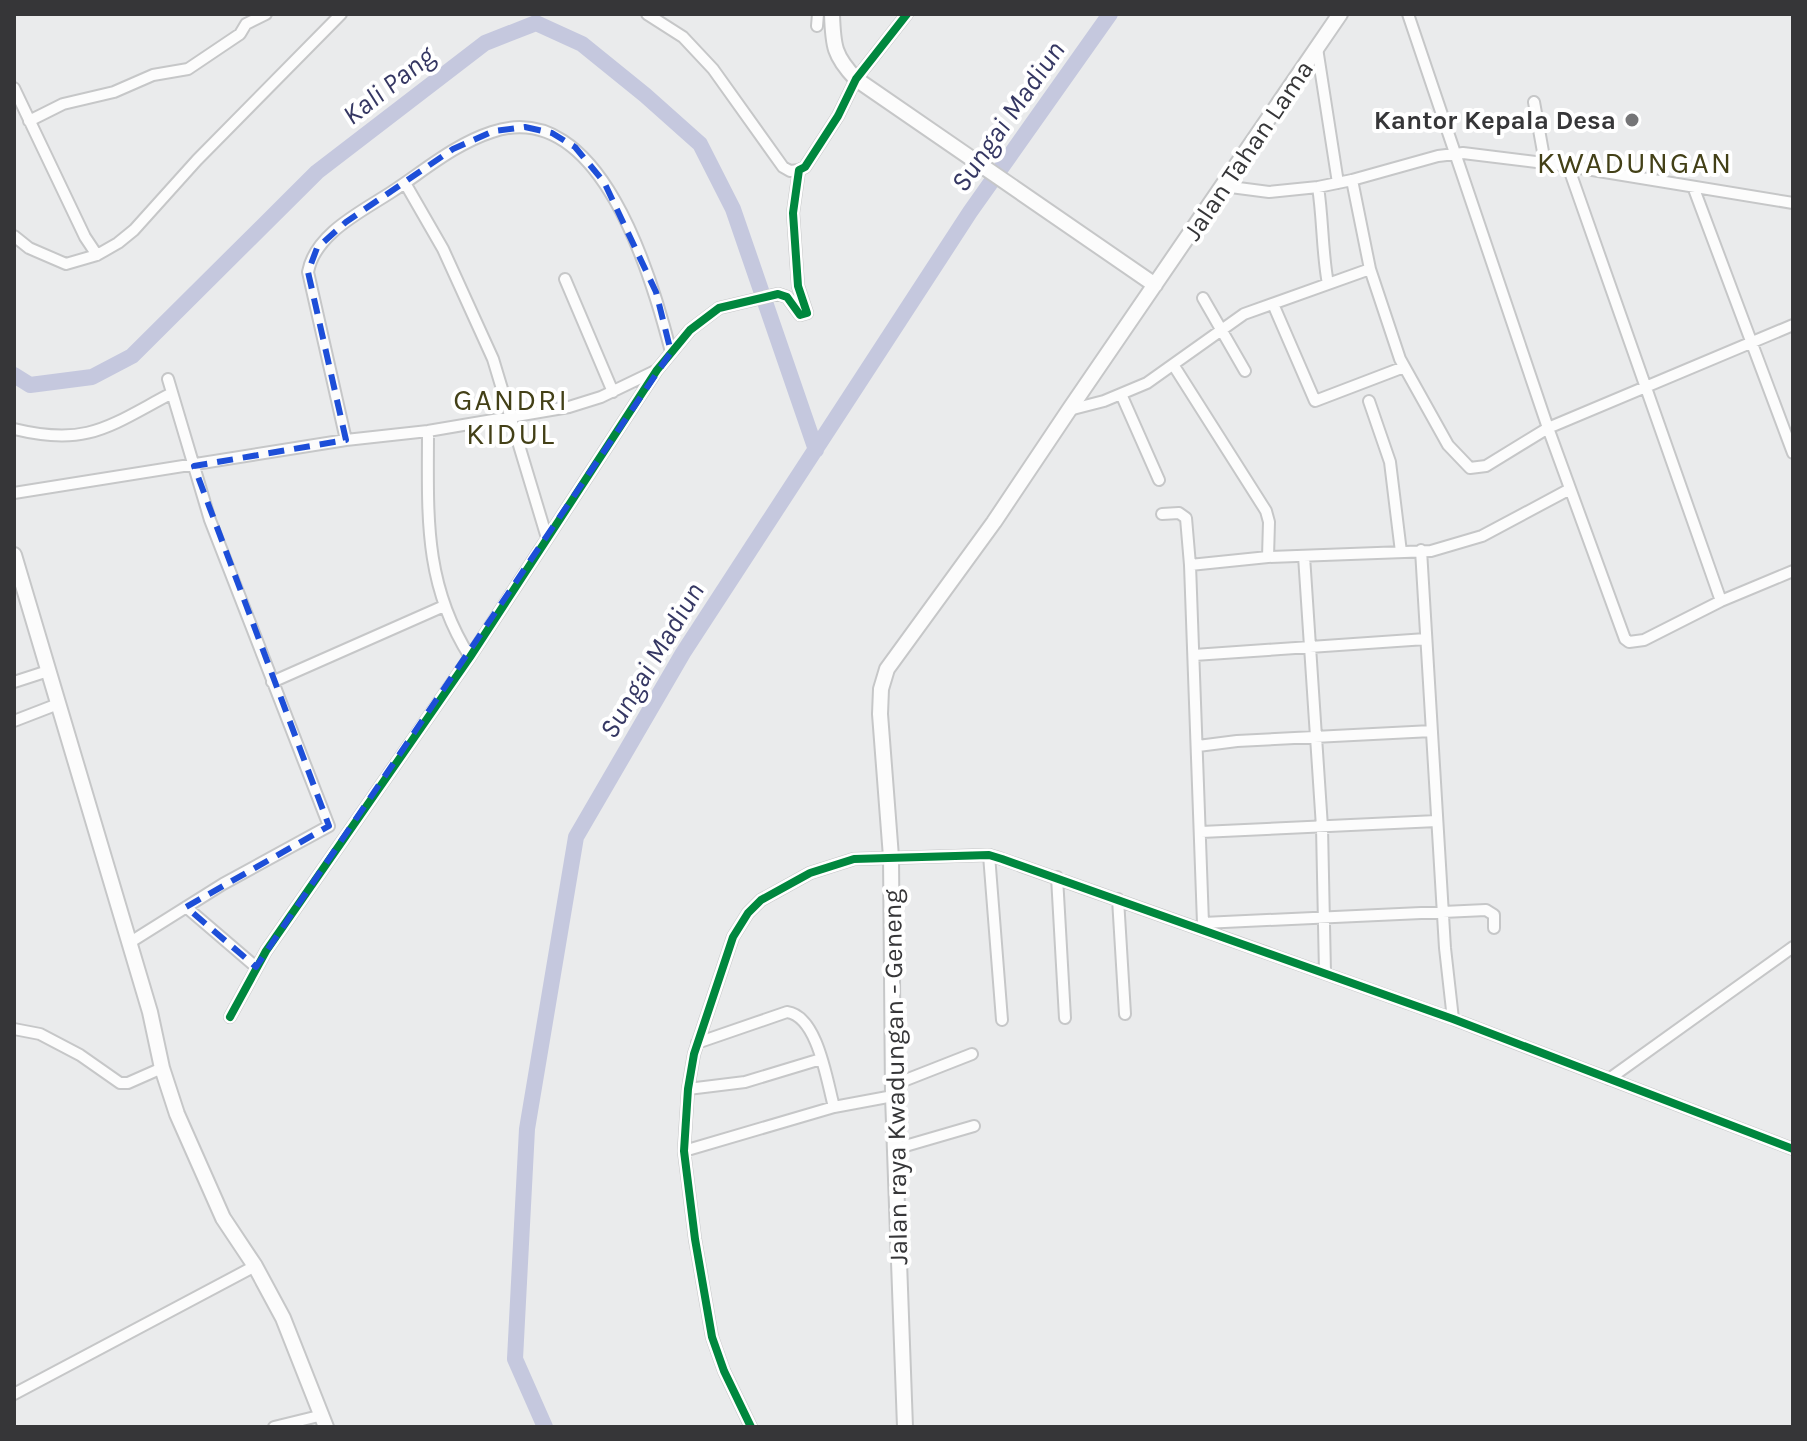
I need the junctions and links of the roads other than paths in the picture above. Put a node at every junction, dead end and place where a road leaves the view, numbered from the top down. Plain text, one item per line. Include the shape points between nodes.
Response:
1 (266, 14) edge
2 (341, 14) edge
3 (647, 14) edge
4 (818, 14) edge
5 (832, 14) edge
6 (907, 14) edge
7 (1340, 14) edge
8 (1408, 14) edge
9 (817, 26) dead end
10 (1317, 48) junction
11 (856, 79) junction
12 (14, 88) edge
13 (1534, 102) dead end
14 (29, 121) junction
15 (1454, 154) junction
16 (1545, 163) junction
17 (1568, 166) junction
18 (799, 170) junction
19 (1352, 180) junction
20 (405, 183) junction
21 (1338, 183) junction
22 (1223, 186) junction
23 (1318, 187) junction
24 (1694, 189) junction
25 (1793, 203) edge
26 (14, 236) edge
27 (97, 255) junction
28 (1370, 269) junction
29 (565, 279) dead end
30 (1328, 284) junction
31 (1155, 285) junction
32 (1203, 298) dead end
33 (1273, 304) junction
34 (1793, 325) edge
35 (1221, 328) junction
36 (1754, 343) junction
37 (671, 352) junction
38 (1174, 366) junction
39 (1404, 367) junction
40 (657, 370) junction
41 (1245, 371) dead end
42 (168, 379) dead end
43 (1646, 389) junction
44 (613, 392) junction
45 (172, 393) junction
46 (1121, 394) junction
47 (1369, 401) dead end
48 (1069, 410) junction
49 (511, 417) junction
50 (1548, 428) junction
51 (14, 429) edge
52 (428, 431) junction
53 (346, 440) junction
54 (1793, 453) edge
55 (194, 466) junction
56 (1159, 480) dead end
57 (1570, 489) junction
58 (14, 493) edge
59 (1162, 514) dead end
60 (547, 538) junction
61 (1421, 550) junction
62 (1401, 552) junction
63 (14, 555) edge
64 (1304, 556) junction
65 (1268, 557) junction
66 (1190, 565) junction
67 (1793, 571) edge
68 (1721, 601) junction
69 (444, 606) junction
70 (1426, 639) junction
71 (1308, 647) junction
72 (1194, 655) junction
73 (470, 657) junction
74 (48, 671) junction
75 (14, 682) edge
76 (272, 682) junction
77 (58, 704) junction
78 (14, 721) edge
79 (1432, 731) junction
80 (1314, 736) junction
81 (1198, 746) junction
82 (1437, 821) junction
83 (1322, 827) junction
84 (1201, 832) junction
85 (989, 855) junction
86 (891, 857) junction
87 (1057, 877) junction
88 (1118, 899) junction
89 (186, 907) junction
90 (1443, 912) junction
91 (1323, 916) junction
92 (1202, 926) junction
93 (1494, 928) dead end
94 (129, 943) junction
95 (1793, 947) edge
96 (256, 967) junction
97 (1325, 973) junction
98 (1125, 1014) dead end
99 (230, 1017) dead end
100 (1065, 1018) dead end
101 (1453, 1019) junction
102 (1002, 1020) dead end
103 (14, 1029) edge
104 (697, 1043) junction
105 (972, 1054) dead end
106 (821, 1059) junction
107 (162, 1068) junction
108 (1609, 1079) junction
109 (688, 1089) junction
110 (893, 1090) junction
111 (834, 1107) junction
112 (974, 1126) dead end
113 (895, 1149) junction
114 (1793, 1149) edge
115 (684, 1151) junction
116 (255, 1266) junction
117 (14, 1394) edge
118 (324, 1421) edge
119 (274, 1427) edge
120 (751, 1427) edge
121 (905, 1427) edge

1 - 14 street via 188,69 63,104
2 - 27 street via 134,230
3 - 18 street via 683,37 713,69 783,167
4 - 9 street
5 - 11 main road via 839,61
6 - 11 street
7 - 10 main road, Jalan Tahan Lama
8 - 15 street
10 - 21 street
10 - 22 main road, Jalan Tahan Lama
11 - 18 street via 838,116
11 - 31 main road
12 - 14 street
13 - 16 street
14 - 27 street
15 - 16 street
15 - 19 street
15 - 50 street
16 - 17 street
17 - 24 street
17 - 43 street
18 - 37 street via 793,213 798,286 807,313 800,315 787,297 778,294 719,308
19 - 21 street
19 - 28 street
20 - 37 street via 453,149 494,131 525,127 552,133 575,147 604,182 628,228 656,292
20 - 49 street via 465,294
20 - 53 street via 346,222 310,259 308,272
21 - 23 street
22 - 23 street via 1269,192
22 - 31 main road, Jalan Tahan Lama
23 - 30 street
24 - 25 street
24 - 36 street
26 - 27 street via 66,264
28 - 30 street
28 - 39 street
29 - 44 street
30 - 33 street
31 - 48 main road, Jalan raya Kwadungan - Geneng
32 - 35 street
33 - 35 street
33 - 39 street via 1315,401
34 - 36 street
35 - 38 street
35 - 41 street
36 - 43 street
36 - 54 street
37 - 40 street
38 - 46 street
38 - 65 street via 1266,511
39 - 50 street via 1448,445 1470,468 1486,466
40 - 44 street
40 - 60 street
42 - 45 street
43 - 50 street
43 - 68 street
44 - 49 street via 569,407
45 - 51 street via 83,435 46,437
45 - 55 street
46 - 48 street
46 - 56 street
47 - 62 street via 1393,473
48 - 86 main road, Jalan raya Kwadungan - Geneng via 887,669 880,714
49 - 52 street
49 - 60 street
50 - 57 street
52 - 53 street
52 - 69 street via 431,553
53 - 55 street
55 - 58 street
55 - 76 street
57 - 61 street via 1482,536
57 - 68 street via 1629,642 1644,640
59 - 66 street via 1186,518
60 - 73 street
61 - 62 street
61 - 70 street
62 - 64 street
63 - 74 main road
64 - 65 street
64 - 71 street
65 - 66 street
66 - 72 street
67 - 68 street
69 - 73 street
69 - 76 street
70 - 71 street
70 - 79 street
71 - 72 street
71 - 80 street
72 - 81 street
73 - 96 street
74 - 75 street
74 - 77 main road
76 - 89 street via 329,826
77 - 78 street
77 - 94 main road
79 - 80 street
79 - 82 street
80 - 81 street
80 - 83 street
81 - 84 street
82 - 83 street
82 - 90 street
83 - 84 street
83 - 91 street
84 - 92 street
85 - 86 street
85 - 87 street
85 - 102 street
86 - 104 street via 854,859 810,873 761,900 733,937
86 - 110 main road, Jalan raya Kwadungan - Geneng
87 - 88 street
87 - 100 street
88 - 92 street
88 - 98 street
89 - 94 street
89 - 96 street
90 - 91 street
90 - 93 street via 1492,912
90 - 101 street
91 - 92 street
91 - 97 street
92 - 97 street
94 - 107 main road
95 - 108 street
96 - 99 street
97 - 101 street
101 - 108 street
103 - 107 street via 40,1034 120,1083
104 - 106 street via 787,1012 800,1016 810,1029
104 - 109 street
105 - 110 street
106 - 109 street via 745,1082
106 - 111 street
107 - 116 main road via 223,1218
108 - 114 street
109 - 115 street
110 - 111 street
110 - 113 main road, Jalan raya Kwadungan - Geneng
111 - 115 street
112 - 113 street
113 - 121 main road, Jalan raya Kwadungan - Geneng
115 - 120 street via 712,1337
116 - 117 street
116 - 118 main road via 283,1318
118 - 119 street

